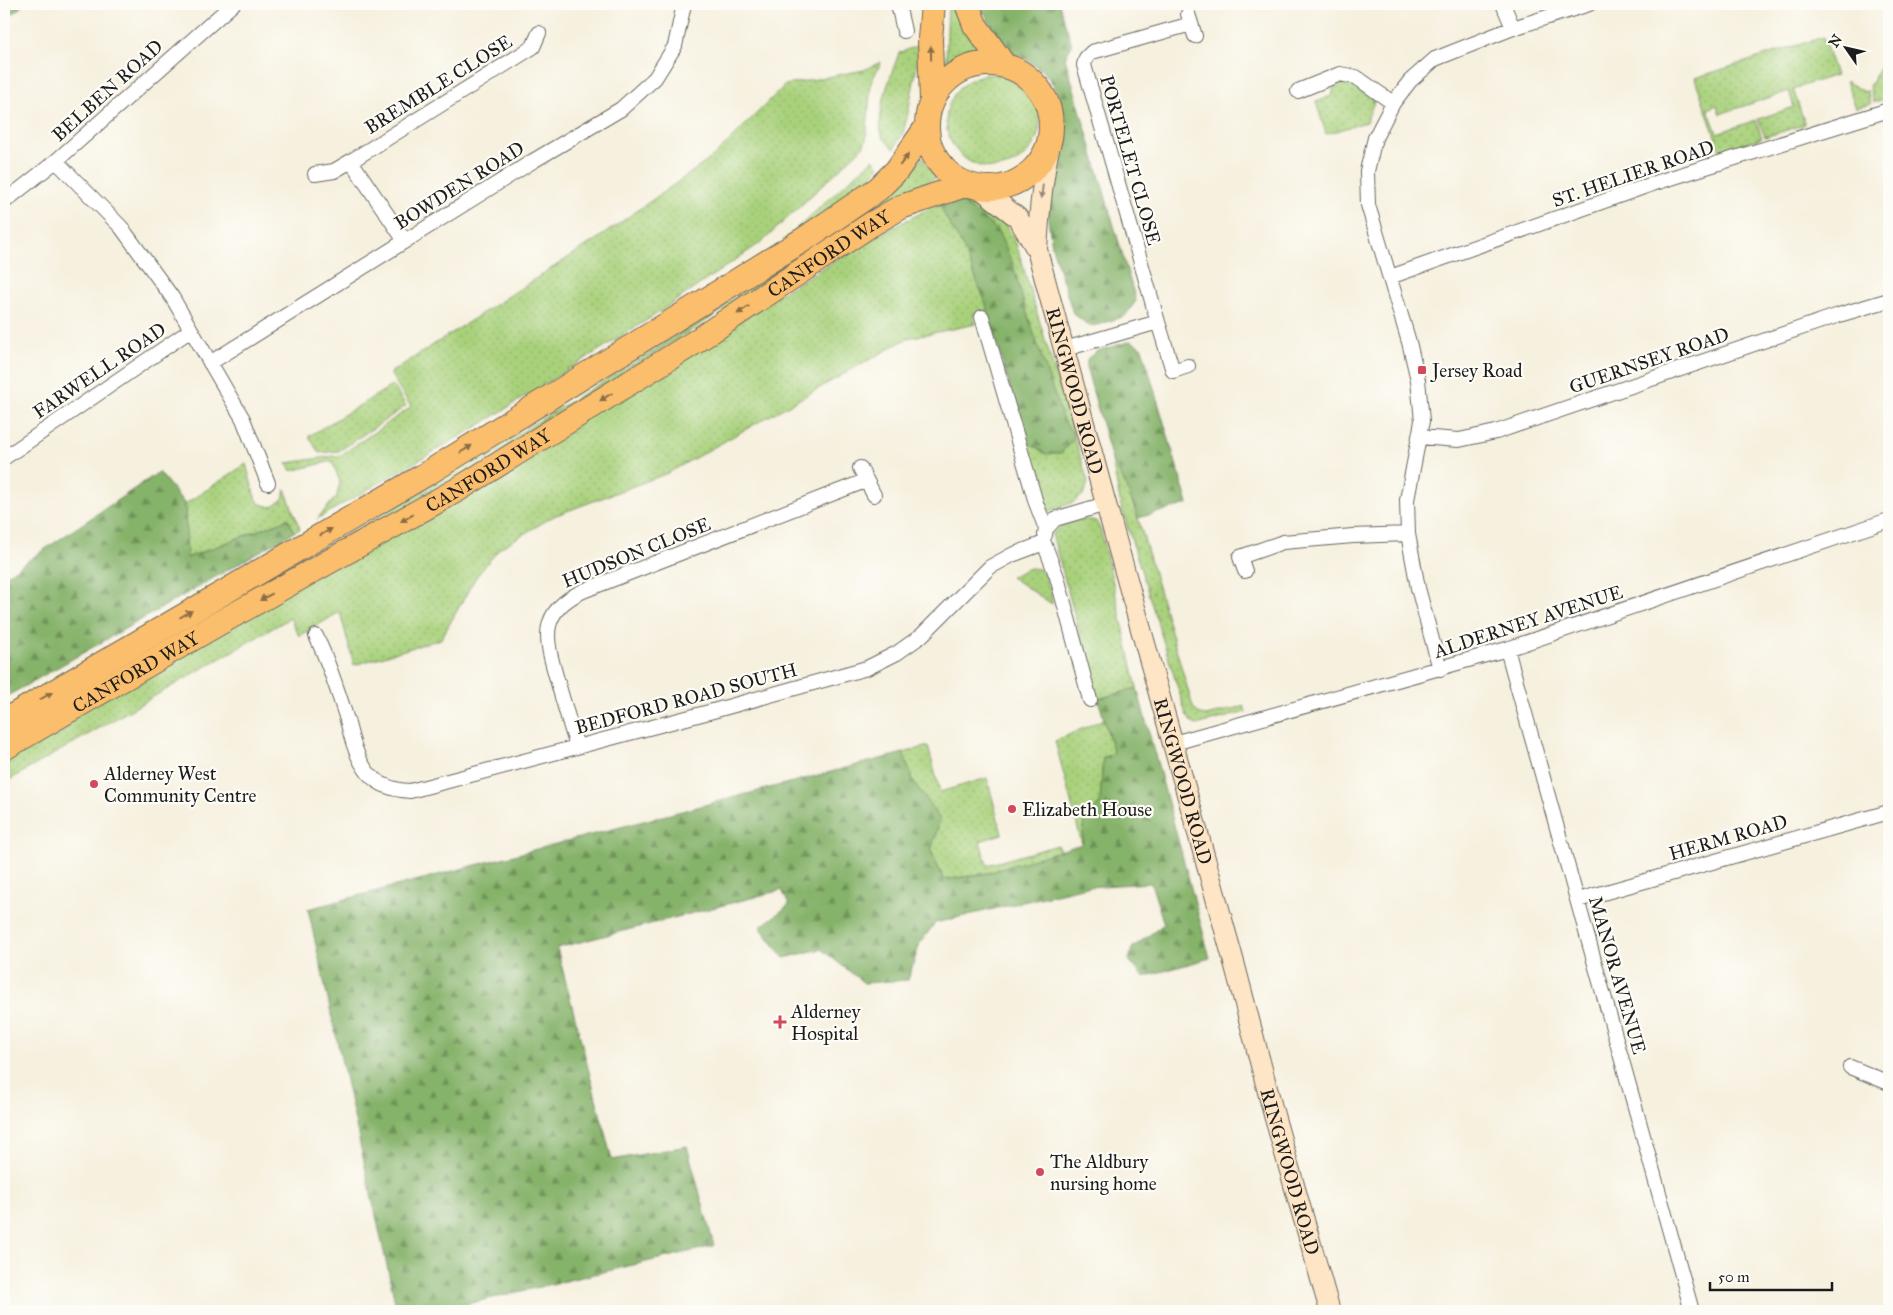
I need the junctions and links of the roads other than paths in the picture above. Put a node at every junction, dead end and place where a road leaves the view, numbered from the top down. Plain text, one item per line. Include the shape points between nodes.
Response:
1 (233, 4) edge
2 (684, 4) edge
3 (898, 4) edge
4 (933, 4) edge
5 (968, 4) edge
6 (1503, 4) edge
7 (1589, 4) edge
8 (1192, 25) dead end
9 (1513, 28) junction
10 (904, 31) dead end
11 (538, 33) dead end
12 (1004, 65) junction
13 (1298, 91) dead end
14 (932, 101) junction
15 (1393, 103) junction
16 (1889, 110) edge
17 (926, 128) junction
18 (1050, 144) junction
19 (56, 161) junction
20 (351, 161) junction
21 (315, 174) dead end
22 (973, 187) junction
23 (4, 202) edge
24 (405, 240) junction
25 (1037, 250) junction
26 (1390, 277) junction
27 (1889, 300) edge
28 (982, 317) dead end
29 (1158, 322) junction
30 (191, 330) junction
31 (1065, 349) junction
32 (210, 363) junction
33 (1188, 366) dead end
34 (1419, 438) junction
35 (4, 458) edge
36 (860, 468) dead end
37 (866, 482) junction
38 (268, 483) dead end
39 (874, 495) dead end
40 (1106, 504) junction
41 (1889, 520) edge
42 (1046, 529) junction
43 (1408, 534) junction
44 (1044, 543) junction
45 (1245, 571) dead end
46 (316, 636) dead end
47 (1507, 650) junction
48 (1440, 669) junction
49 (1090, 700) dead end
50 (4, 721) edge
51 (1174, 743) junction
52 (577, 746) junction
53 (4, 748) edge
54 (1889, 812) edge
55 (1578, 900) junction
56 (1850, 1067) dead end
57 (1889, 1083) edge
58 (1330, 1311) edge
59 (1692, 1311) edge

1 - 19 street, BELBEN ROAD
2 - 24 street, BOWDEN ROAD via 675,46 655,78 621,109
3 - 10 street
14 -> 4 highway via 930,39
5 - 12 highway via 975,25
6 - 9 street
7 - 9 street
8 - 29 street, PORTELET CLOSE via 1092,52 1084,64
9 - 15 street via 1435,59 1410,81
11 - 20 street, BREMBLE CLOSE via 533,47
12 - 14 highway via 982,64 962,70 944,83
12 - 18 highway via 1023,73 1038,86 1048,104 1052,124
13 - 15 street via 1340,74 1356,78
14 - 17 highway
15 - 26 street via 1375,138 1368,171 1368,205
16 - 26 street, ST. HELIER ROAD via 1658,182
17 - 22 highway via 932,152 945,171
50 -> 17 highway, CANFORD WAY via 428,473 806,238 878,189 897,170
18 - 22 highway via 1040,164 1023,179 1003,188
18 -> 25 main road, RINGWOOD ROAD
19 - 23 street, BELBEN ROAD
19 - 30 street via 121,227 172,297
20 - 21 street, BREMBLE CLOSE via 334,171
20 - 24 street
22 - 25 main road, RINGWOOD ROAD via 1018,218
22 -> 53 highway, CANFORD WAY via 901,207 692,344 457,490
24 - 32 street, BOWDEN ROAD
25 - 31 main road, RINGWOOD ROAD
26 - 34 street via 1418,380 1422,421
27 - 34 street, GUERNSEY ROAD via 1496,432 1459,440
28 - 42 street
29 - 31 street
29 - 33 street, PORTELET CLOSE via 1173,371
30 - 32 street
30 - 35 street, FARWELL ROAD
31 - 40 main road, RINGWOOD ROAD
32 - 38 street via 243,418
34 - 43 street via 1407,500
36 - 37 street
37 - 39 street
37 - 52 street, HUDSON CLOSE via 583,591 561,604 549,625 548,644
40 - 42 street via 1055,519
40 - 51 main road, RINGWOOD ROAD
41 - 47 street, ALDERNEY AVENUE
42 - 44 street
43 - 45 street via 1283,542 1240,557
43 - 48 street via 1418,588
44 - 49 street via 1057,577
44 - 52 street, BEDFORD ROAD SOUTH via 990,567 921,636 868,668
46 - 52 street, BEDFORD ROAD SOUTH via 364,768 383,785 396,790 417,789
47 - 48 street, ALDERNEY AVENUE
47 - 55 street, MANOR AVENUE
48 - 51 street, ALDERNEY AVENUE
51 - 58 main road, RINGWOOD ROAD
54 - 55 street, HERM ROAD
55 - 59 street, MANOR AVENUE
56 - 57 street

